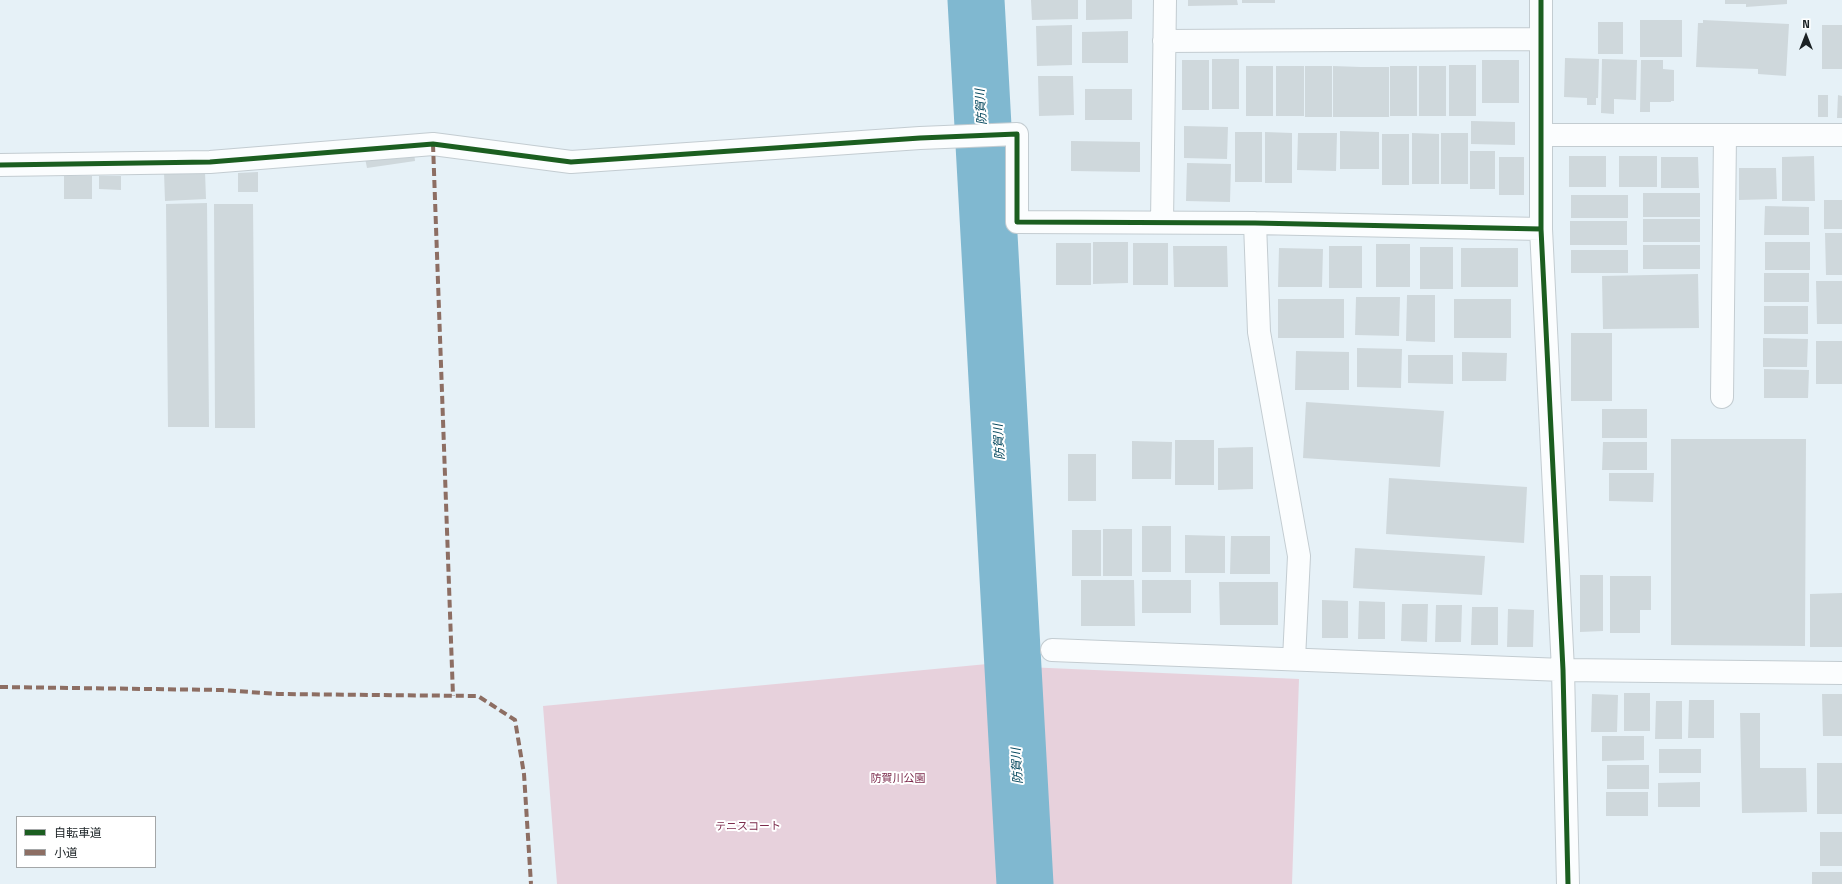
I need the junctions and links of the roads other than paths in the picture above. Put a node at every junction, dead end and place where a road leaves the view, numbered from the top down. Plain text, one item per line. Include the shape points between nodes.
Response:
1 (1165, 0) edge
2 (1541, 0) edge
3 (1541, 39) junction
4 (1164, 41) junction
5 (1541, 135) junction
6 (1725, 135) junction
7 (1842, 135) edge
8 (0, 165) edge
9 (1162, 222) junction
10 (1256, 224) junction
11 (1541, 229) junction
12 (1722, 397) dead end
13 (1052, 650) dead end
14 (1294, 660) junction
15 (1563, 670) junction
16 (1842, 673) edge
17 (1568, 884) edge

1 - 4 street
2 - 3 street
3 - 4 street
3 - 5 street
4 - 9 street
5 - 6 street
5 - 11 street
6 - 7 street
6 - 12 street
8 - 9 street via 210,162 433,144 571,162 920,138 1017,134 1017,222
9 - 10 street
10 - 11 street
10 - 14 street via 1258,332 1299,556
11 - 15 street
13 - 14 street
14 - 15 street
15 - 16 street
15 - 17 street

